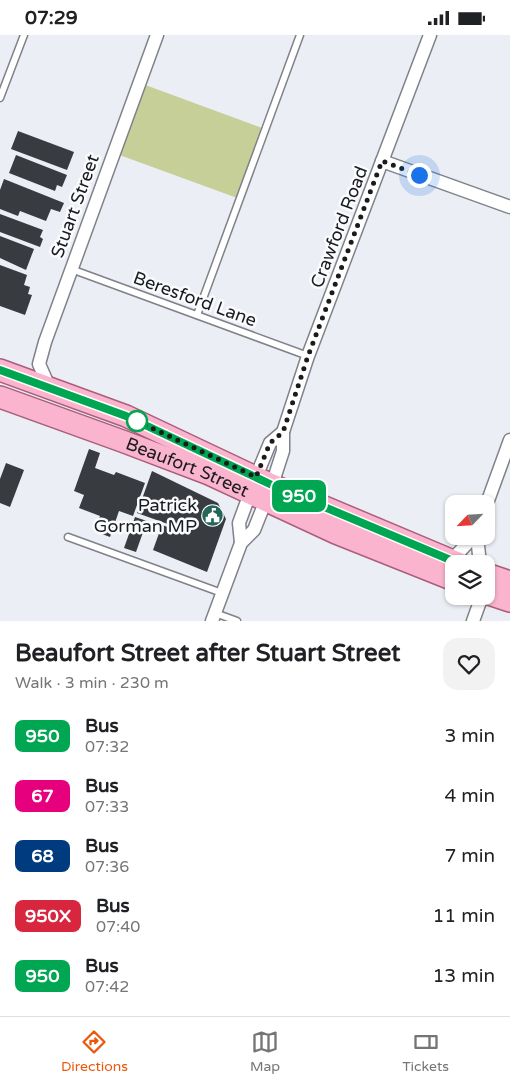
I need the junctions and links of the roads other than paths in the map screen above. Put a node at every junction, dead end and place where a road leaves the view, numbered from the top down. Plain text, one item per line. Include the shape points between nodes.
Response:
1 (24, 35) edge
2 (157, 35) edge
3 (300, 35) edge
4 (430, 35) edge
5 (0, 98) edge
6 (382, 161) junction
7 (510, 207) edge
8 (71, 269) junction
9 (197, 315) junction
10 (308, 356) junction
11 (0, 370) edge
12 (50, 389) junction
13 (0, 397) edge
14 (510, 441) edge
15 (261, 489) junction
16 (490, 495) edge
17 (68, 537) dead end
18 (445, 564) edge
19 (495, 576) edge
20 (510, 582) edge
21 (222, 593) junction
22 (495, 596) edge
23 (510, 601) edge
24 (479, 605) edge
25 (214, 617) edge
26 (237, 621) edge
27 (473, 621) edge

1 - 5 lane
2 - 8 street, Stuart Street
3 - 9 lane
4 - 6 street, Crawford Road
6 - 7 street
6 - 10 street, Crawford Road
8 - 9 lane, Beresford Lane
8 - 12 street, Stuart Street via 38,364
9 - 10 lane, Beresford Lane
10 - 15 street, Crawford Road via 283,432 283,451
11 - 12 main road, Beaufort Street
12 - 15 main road, Beaufort Street via 126,416
13 - 15 main road, Beaufort Street via 209,475
14 - 16 street
15 - 18 main road, Beaufort Street
15 - 21 street, Crawford Road via 254,530 241,543
17 - 21 lane
19 - 20 main road
21 - 25 street, Crawford Road
22 - 23 main road
24 - 27 street
25 - 26 lane

